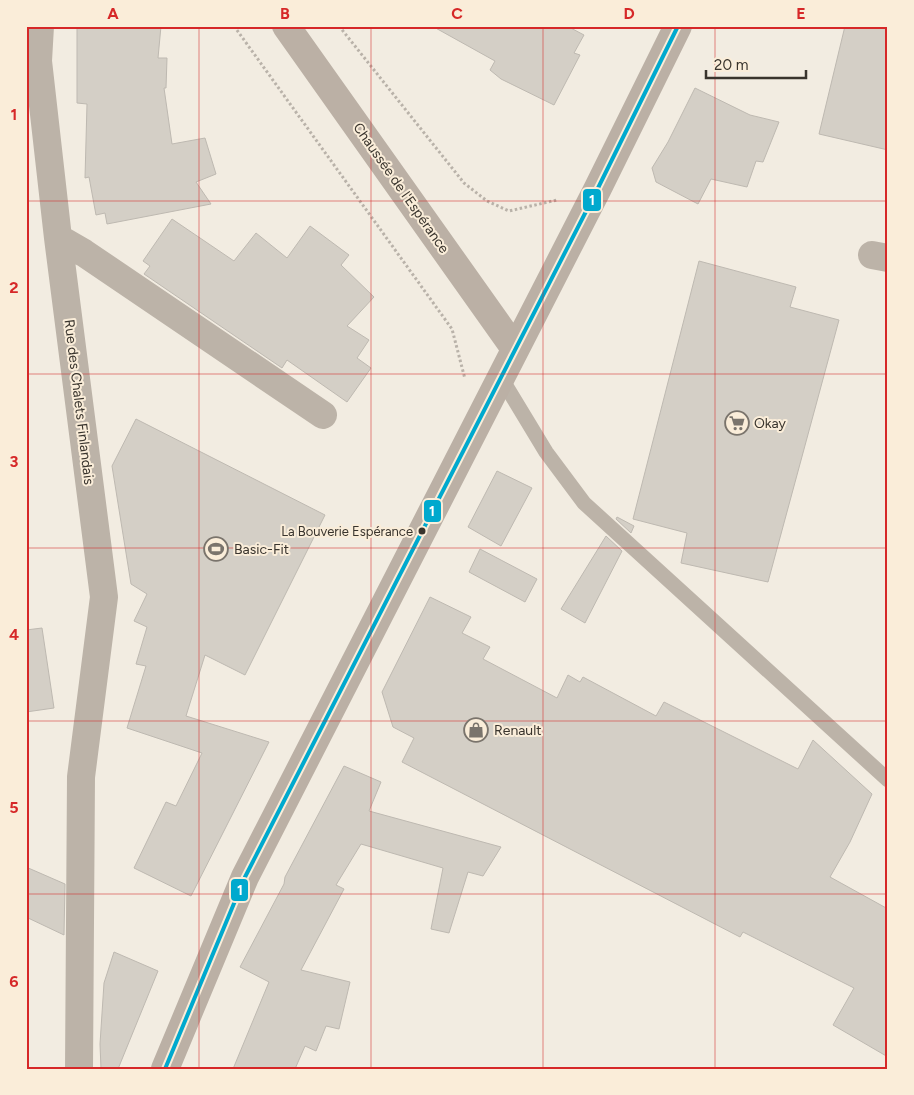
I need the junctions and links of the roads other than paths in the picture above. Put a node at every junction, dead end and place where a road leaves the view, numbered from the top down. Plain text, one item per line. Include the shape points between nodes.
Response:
1 (40, 26) edge
2 (286, 26) edge
3 (678, 26) edge
4 (58, 238) junction
5 (515, 349) junction
6 (500, 376) junction
7 (323, 415) dead end
8 (888, 780) edge
9 (79, 1069) edge
10 (166, 1069) edge

1 - 4 street, Rue des Chalets Finlandais via 38,61
2 - 5 main road, Chaussée de l'Espérance
3 - 5 main road
4 - 7 street
4 - 9 street, Rue des Chalets Finlandais via 104,597 81,778
5 - 6 main road
6 - 8 lane via 546,452 584,503
6 - 10 main road via 245,877

